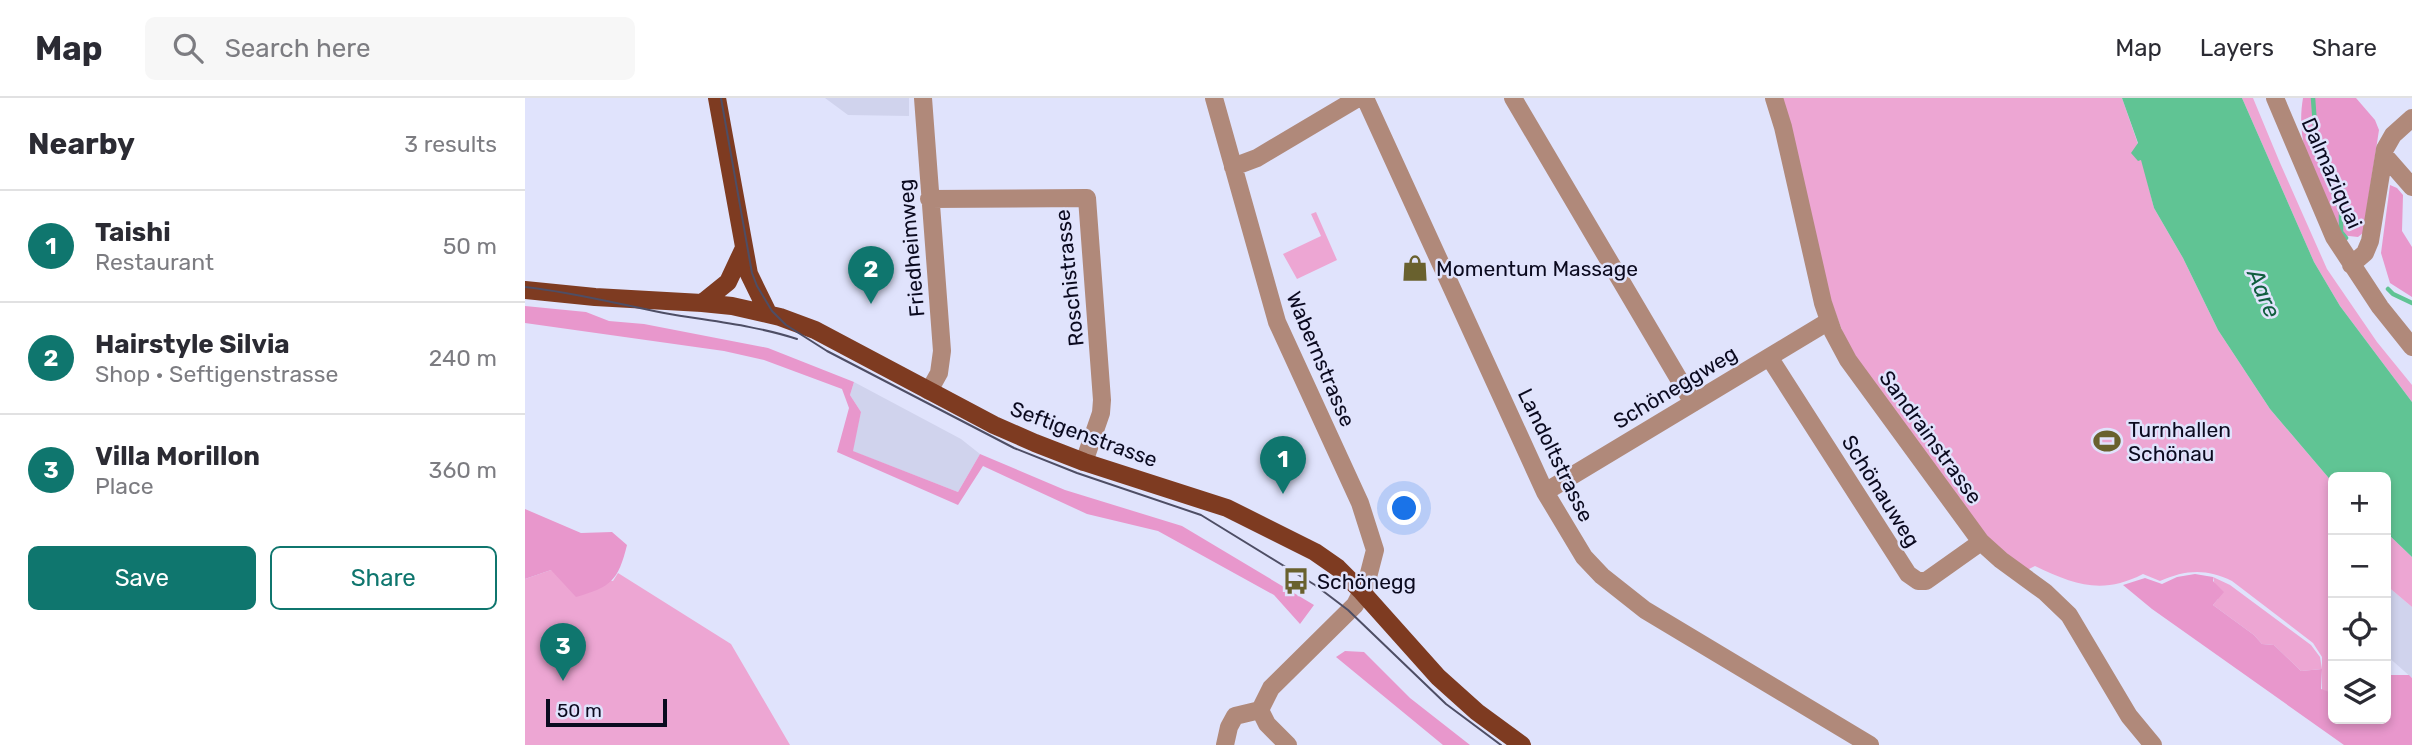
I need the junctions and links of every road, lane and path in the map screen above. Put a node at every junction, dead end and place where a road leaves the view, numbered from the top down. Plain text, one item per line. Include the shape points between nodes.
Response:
1 (717, 98) edge
2 (923, 98) edge
3 (1215, 98) edge
4 (1358, 98) edge
5 (1365, 98) edge
6 (1774, 98) edge
7 (2275, 98) edge
8 (1516, 102) edge
9 (2412, 118) edge
10 (2383, 155) junction
11 (1233, 167) junction
12 (2412, 187) edge
13 (929, 199) junction
14 (743, 250) junction
15 (2351, 265) junction
16 (525, 290) edge
17 (702, 303) junction
18 (768, 313) junction
19 (1829, 321) junction
20 (2412, 348) edge
21 (1769, 357) junction
22 (929, 391) junction
23 (1693, 403) junction
24 (1084, 462) junction
25 (1545, 492) junction
26 (1981, 542) junction
27 (1363, 592) junction
28 (1260, 710) junction
29 (1226, 745) edge
30 (1288, 745) edge
31 (1522, 745) edge
32 (1870, 745) edge
33 (2153, 745) edge

1 - 14 main road
2 - 13 street, Friedheimweg
3 - 11 street, Wabernstrasse
4 - 11 street via 1257,158
5 - 25 street, Landoltstrasse
6 - 19 street, Sandrainstrasse
7 - 15 street, Dalmaziquai via 2334,237
8 - 23 street
9 - 10 street via 2393,135
10 - 12 street
10 - 15 street via 2370,241 2365,253
11 - 27 street, Wabernstrasse via 1277,322 1372,537 1375,557
13 - 22 street, Friedheimweg via 942,355
13 - 24 street, Roschistrasse via 1087,198 1102,400
14 - 17 main road via 725,286
14 - 18 main road via 751,282
15 - 20 street, Dalmaziquai
16 - 17 main road, Seftigenstrasse
17 - 18 main road, Seftigenstrasse
18 - 22 main road, Seftigenstrasse via 815,330
19 - 21 street, Schöneggweg
19 - 26 street, Sandrainstrasse via 1858,376
21 - 23 street, Schöneggweg
21 - 26 street, Schönauweg via 1908,575 1926,581
22 - 24 main road, Seftigenstrasse via 1009,432
23 - 25 street, Schöneggweg
24 - 27 main road, Seftigenstrasse via 1237,513 1323,556
25 - 32 street, Landoltstrasse via 1584,557 1625,597
26 - 33 street, Sandrainstrasse via 2069,615 2122,705
27 - 28 street, Wabernstrasse via 1348,614 1271,688
27 - 31 main road, Seftigenstrasse via 1438,677
28 - 29 street via 1235,716
28 - 30 street

